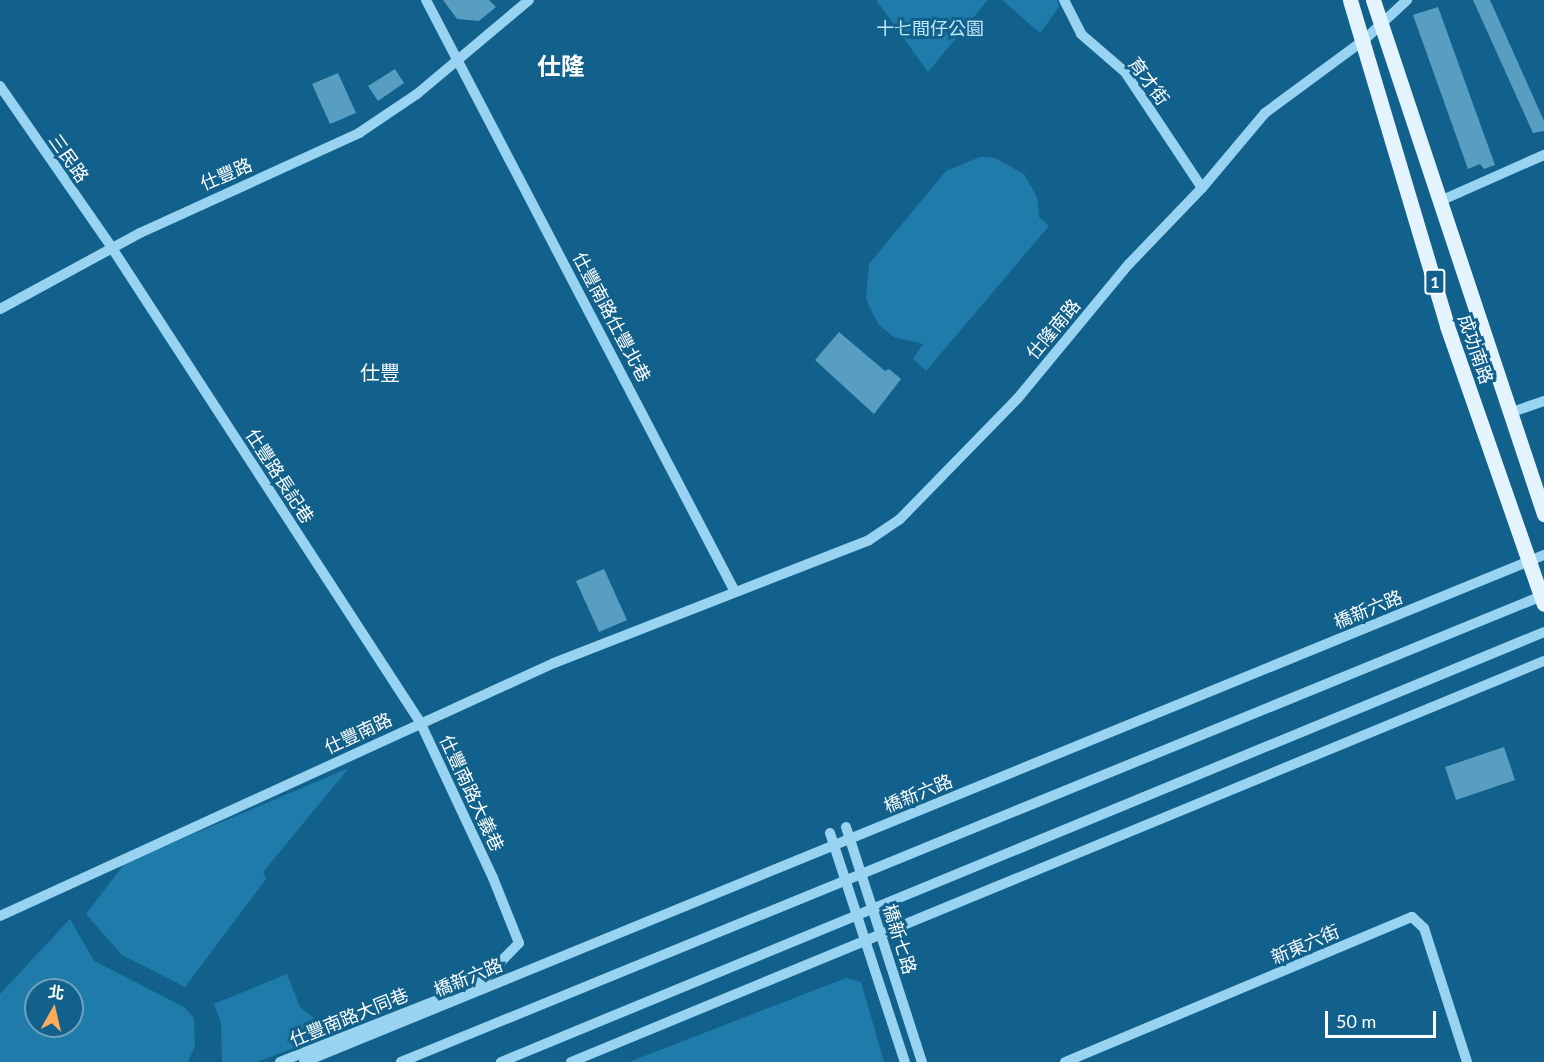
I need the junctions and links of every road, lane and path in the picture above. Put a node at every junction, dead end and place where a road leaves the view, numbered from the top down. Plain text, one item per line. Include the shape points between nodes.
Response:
1 (426, 0) edge
2 (529, 0) edge
3 (1064, 0) edge
4 (1350, 0) edge
5 (1373, 0) edge
6 (1407, 0) edge
7 (1382, 25) junction
8 (1364, 40) junction
9 (459, 60) junction
10 (0, 86) edge
11 (1544, 155) edge
12 (1202, 188) junction
13 (1440, 201) junction
14 (112, 248) junction
15 (0, 309) edge
16 (1544, 401) edge
17 (1512, 412) junction
18 (1544, 514) edge
19 (1544, 555) edge
20 (1528, 561) junction
21 (734, 590) junction
22 (1543, 599) edge
23 (1544, 632) edge
24 (1544, 661) edge
25 (420, 722) junction
26 (846, 827) dead end
27 (830, 833) dead end
28 (849, 838) junction
29 (834, 844) junction
30 (862, 874) junction
31 (493, 878) joint
32 (847, 880) junction
33 (874, 908) junction
34 (859, 914) junction
35 (0, 915) edge
36 (881, 934) junction
37 (867, 940) junction
38 (279, 1062) edge
39 (304, 1062) edge
40 (401, 1062) edge
41 (501, 1062) edge
42 (571, 1062) edge
43 (905, 1062) edge
44 (922, 1062) edge
45 (1065, 1062) edge
46 (1467, 1062) edge

1 - 9 street, 仕豐南路仕豐北巷
2 - 9 street, 仕豐路
3 - 12 street, 育才街 via 1081,34 1125,72
4 - 8 main road, 成功南路 / 1
5 - 7 main road, 成功南路 / 1
6 - 7 street, 仕隆南路
7 - 8 street, 仕隆南路
7 - 13 main road, 成功南路 / 1
8 - 12 street, 仕隆南路 via 1265,113
8 - 20 main road, 成功南路 / 1 via 1447,326
9 - 14 street, 仕豐路 via 359,133
9 - 21 street, 仕豐南路仕豐北巷
10 - 14 street, 三民路
11 - 13 street
12 - 21 street, 仕隆南路 via 1129,264 1018,398 899,520 869,540
13 - 17 main road, 成功南路 / 1
14 - 15 street, 仕豐路
14 - 25 street, 仕豐路長記巷
16 - 17 street
17 - 18 main road, 成功南路 / 1
19 - 20 street, 橋新六路
20 - 22 main road, 成功南路 / 1
20 - 28 street, 橋新六路
21 - 25 street, 仕豐南路
22 - 30 street
23 - 33 street
24 - 36 street
25 - 31 street, 仕豐南路大義巷
25 - 35 street, 仕豐南路
26 - 28 street, 橋新七路
27 - 29 street, 橋新七路
28 - 29 street, 橋新六路
28 - 30 street, 橋新七路
29 - 32 street, 橋新七路
29 - 39 street, 橋新六路
30 - 32 street
30 - 33 street, 橋新七路
31 - 38 street, 仕豐南路大同巷 via 519,943 482,981
32 - 34 street, 橋新七路
32 - 40 street
33 - 34 street
33 - 36 street, 橋新七路
34 - 37 street, 橋新七路
34 - 41 street
36 - 37 street
36 - 44 street, 橋新七路
37 - 42 street
37 - 43 street, 橋新七路
45 - 46 street, 新東六街 via 1412,917 1424,928

